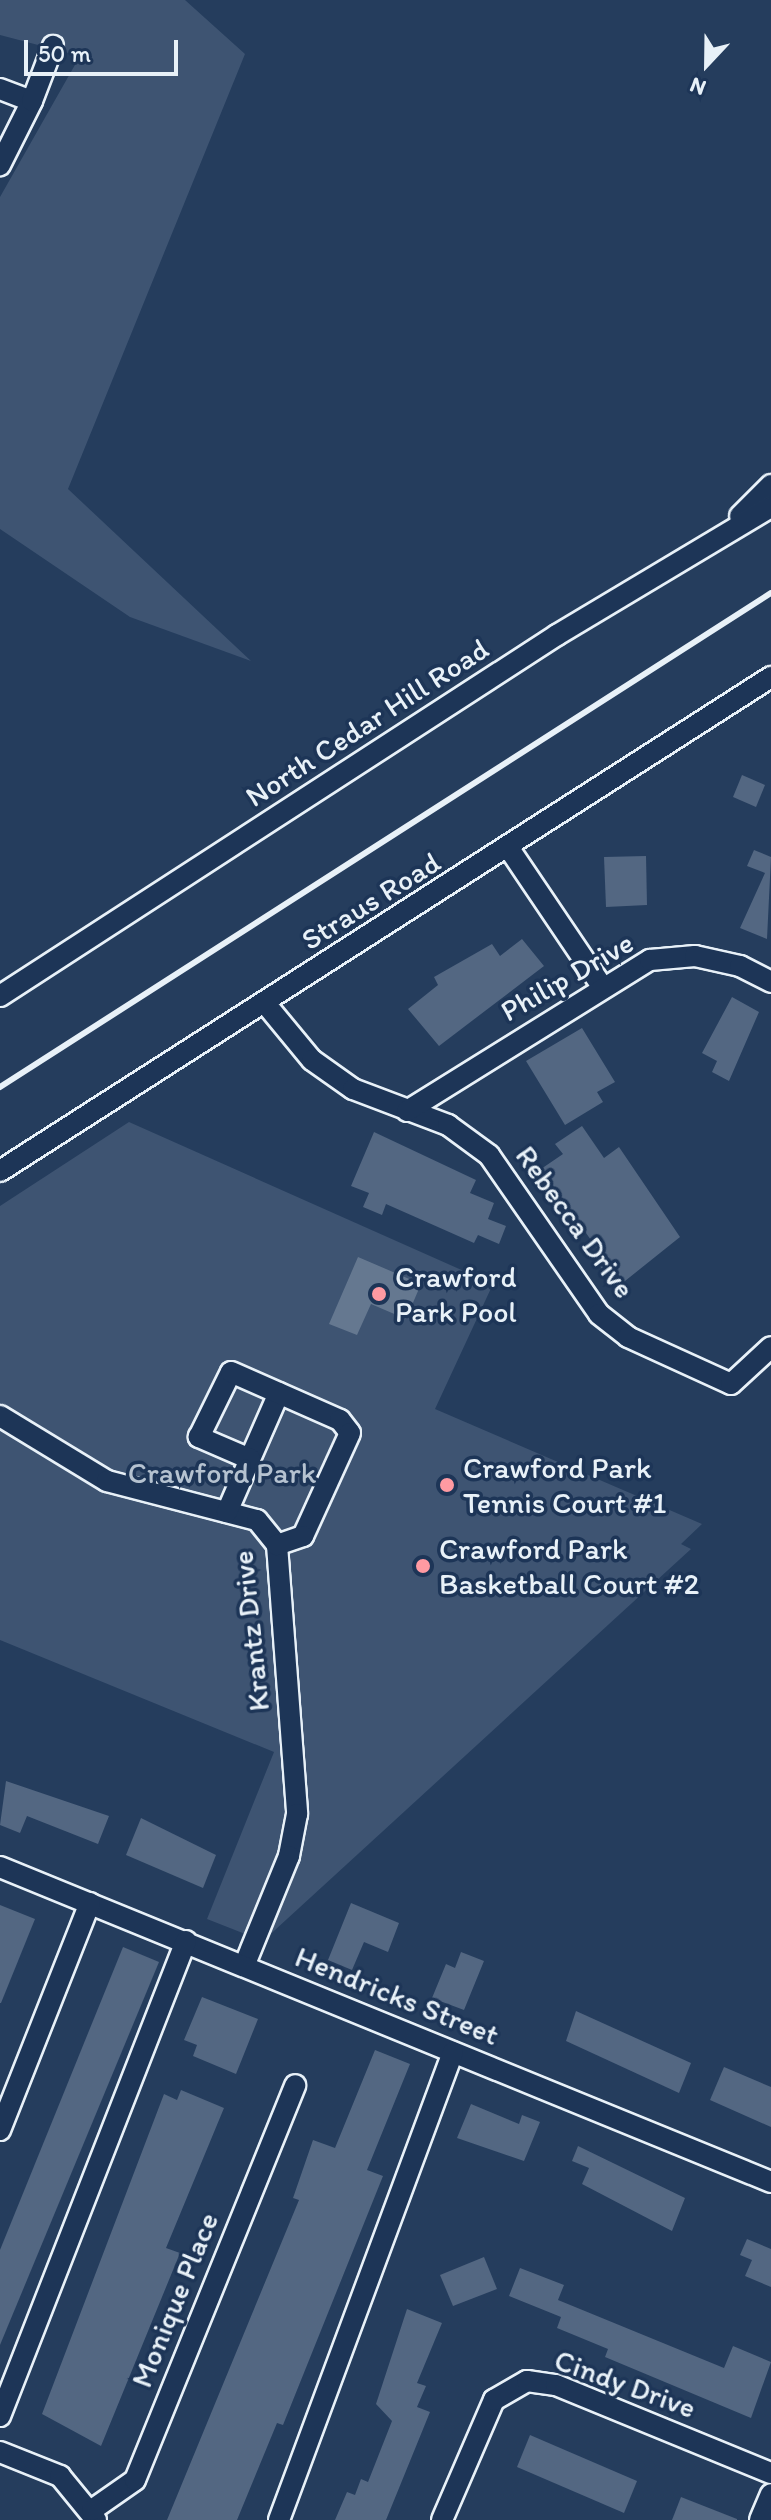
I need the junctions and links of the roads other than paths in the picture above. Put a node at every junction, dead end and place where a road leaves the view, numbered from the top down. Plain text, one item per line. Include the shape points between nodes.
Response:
1 (53, 46) dead end
2 (0, 89) edge
3 (32, 101) junction
4 (0, 165) edge
5 (771, 485) edge
6 (771, 507) edge
7 (717, 539) junction
8 (771, 677) edge
9 (510, 850) junction
10 (771, 982) edge
11 (601, 985) junction
12 (0, 996) edge
13 (264, 1002) junction
14 (407, 1111) junction
15 (0, 1171) edge
16 (771, 1347) edge
17 (279, 1393) junction
18 (0, 1416) edge
19 (250, 1459) junction
20 (227, 1512) junction
21 (277, 1545) junction
22 (0, 1867) edge
23 (90, 1903) junction
24 (186, 1941) junction
25 (244, 1966) junction
26 (453, 2052) junction
27 (295, 2085) dead end
28 (0, 2130) edge
29 (771, 2182) edge
30 (0, 2416) edge
31 (0, 2452) edge
32 (771, 2473) edge
33 (771, 2494) edge
34 (94, 2515) edge
35 (279, 2520) edge
36 (442, 2520) edge
37 (760, 2520) edge

1 - 3 street
2 - 3 street
3 - 4 street
5 - 7 street
6 - 7 street, North Cedar Hill Road
7 - 12 street, North Cedar Hill Road
8 - 9 street, Straus Road
9 - 11 street
9 - 13 street, Straus Road
10 - 11 street, Philip Drive via 740,966 695,956 650,960
11 - 14 street, Philip Drive
13 - 14 street, Rebecca Drive via 312,1060
13 - 15 street, Straus Road
14 - 16 street, Rebecca Drive via 448,1125 489,1155 599,1314 659,1354 731,1384
17 - 19 street
17 - 19 street via 231,1372 224,1379 199,1437
17 - 21 street via 340,1420 350,1433 303,1536
18 - 20 street, Krantz Drive via 107,1481
19 - 20 street
20 - 21 street, Krantz Drive via 268,1525
21 - 25 street, Krantz Drive via 297,1814 289,1856
22 - 23 street, Hendricks Street
23 - 24 street, Hendricks Street
23 - 28 street
24 - 25 street, Hendricks Street
24 - 30 street
25 - 26 street, Hendricks Street
26 - 29 street, Hendricks Street
26 - 35 street
27 - 34 street, Monique Place via 135,2480
31 - 34 street via 60,2476
32 - 36 street, Cindy Drive via 556,2385 527,2381 494,2400
33 - 37 street

